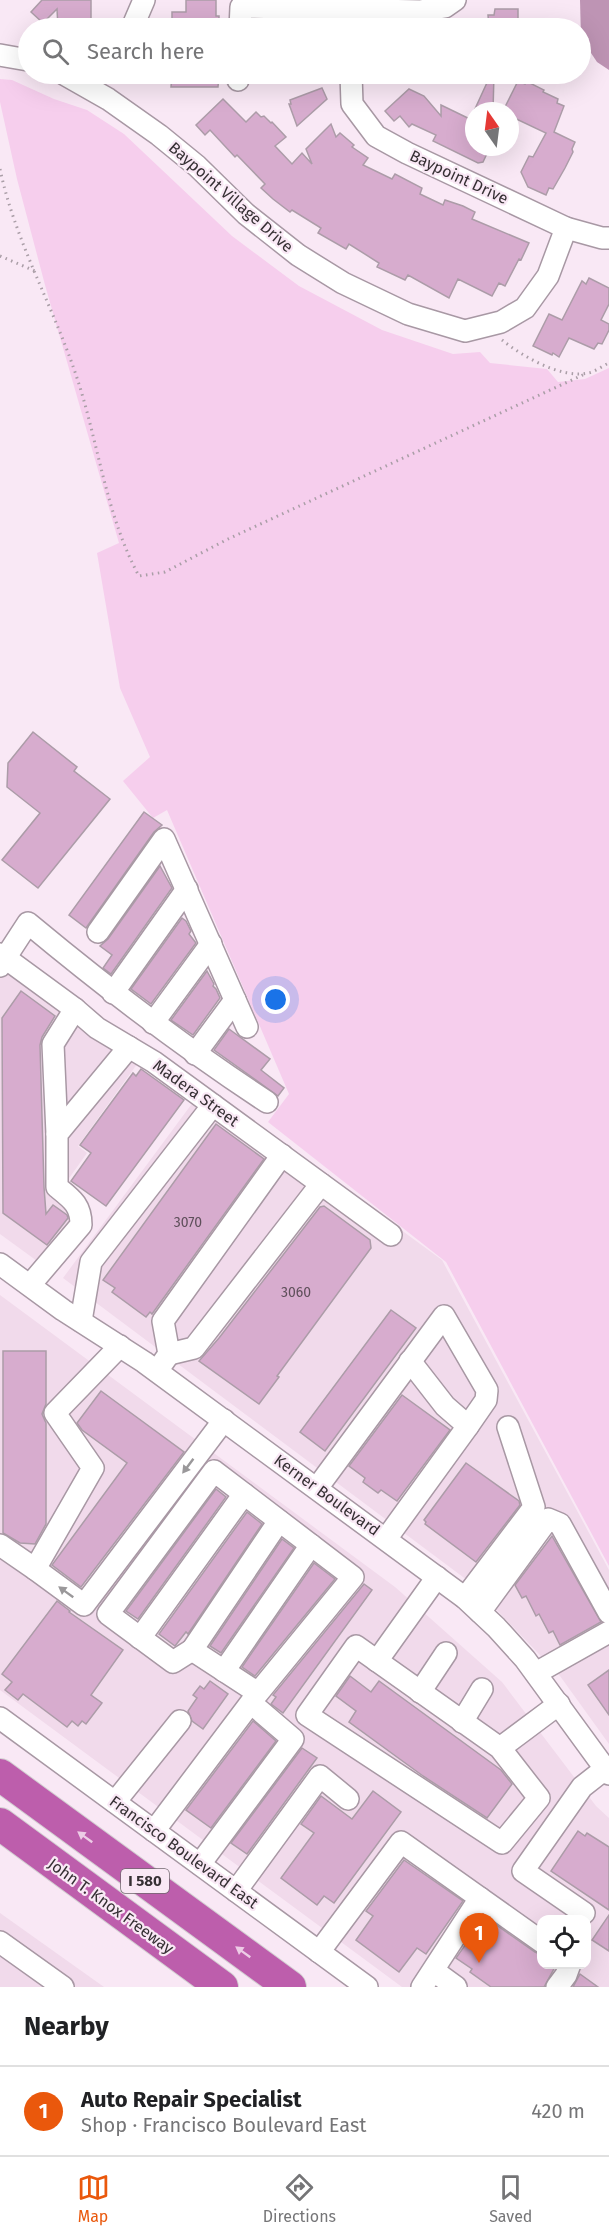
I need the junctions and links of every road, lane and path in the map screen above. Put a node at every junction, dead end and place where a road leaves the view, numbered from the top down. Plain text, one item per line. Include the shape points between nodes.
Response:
1 (144, 0) edge
2 (454, 0) edge
3 (350, 13) edge
4 (136, 18) edge
5 (240, 18) edge
6 (0, 55) edge
7 (18, 58) edge
8 (101, 84) edge
9 (351, 84) edge
10 (0, 170) edge
11 (566, 228) junction
12 (609, 238) edge
13 (0, 256) edge
14 (35, 271) junction
15 (484, 326) junction
16 (609, 363) edge
17 (587, 373) junction
18 (187, 890) junction
19 (98, 932) dead end
20 (211, 944) junction
21 (2, 960) edge
22 (113, 993) junction
23 (236, 1000) junction
24 (75, 1009) junction
25 (153, 1023) junction
26 (247, 1027) dead end
27 (129, 1047) junction
28 (195, 1054) junction
29 (267, 1102) dead end
30 (213, 1105) junction
31 (57, 1134) junction
32 (282, 1155) junction
33 (321, 1184) junction
34 (391, 1235) dead end
35 (0, 1264) edge
36 (30, 1285) junction
37 (81, 1322) junction
38 (120, 1346) junction
39 (410, 1361) junction
40 (163, 1363) junction
41 (224, 1420) junction
42 (468, 1426) junction
43 (508, 1427) dead end
44 (317, 1488) junction
45 (244, 1494) junction
46 (279, 1521) junction
47 (386, 1539) junction
48 (0, 1545) edge
49 (311, 1545) junction
50 (35, 1569) junction
51 (437, 1577) junction
52 (472, 1605) junction
53 (609, 1612) edge
54 (609, 1632) edge
55 (140, 1638) junction
56 (192, 1650) junction
57 (447, 1653) dead end
58 (376, 1661) junction
59 (224, 1671) junction
60 (536, 1673) junction
61 (482, 1689) dead end
62 (420, 1692) junction
63 (255, 1698) junction
64 (559, 1704) junction
65 (0, 1718) edge
66 (180, 1721) dead end
67 (462, 1722) junction
68 (500, 1748) junction
69 (607, 1772) edge
70 (0, 1775) edge
71 (348, 1799) dead end
72 (115, 1802) junction
73 (0, 1824) edge
74 (154, 1831) junction
75 (200, 1864) junction
76 (237, 1891) junction
77 (480, 1898) junction
78 (584, 1913) dead end
79 (537, 1938) edge
80 (0, 1942) edge
81 (320, 1952) junction
82 (568, 1969) edge
83 (428, 1979) edge
84 (63, 1987) edge
85 (222, 1987) edge
86 (290, 1987) edge
87 (367, 1987) edge
88 (456, 1987) edge
89 (557, 1987) edge

1 - 4 street
2 - 3 street via 445,7 420,11
3 - 5 street via 241,7
6 - 7 street
8 - 15 street, Baypoint Village Drive via 260,225 321,269 408,314 465,331
9 - 11 street, Baypoint Drive via 352,104 376,136
10 - 14 path via 7,202
11 - 12 street, Baypoint Drive
11 - 15 street, Baypoint Village Drive via 548,276 525,308 501,322
13 - 14 path
14 - 17 path via 76,375 129,558 139,576 165,572
15 - 17 path via 521,355 559,371
16 - 17 path
18 - 19 street via 164,839
18 - 20 street
18 - 22 street
20 - 23 street
20 - 25 street
21 - 22 street via 28,923
21 - 24 street, Madera Street
22 - 25 street
23 - 26 street
23 - 28 street
24 - 27 street, Madera Street
24 - 31 street via 53,1044
25 - 28 street
27 - 30 street, Madera Street
27 - 31 street
28 - 29 street
30 - 32 street, Madera Street
30 - 37 street via 91,1262
31 - 36 street via 57,1187 76,1203 81,1225
32 - 33 street, Madera Street
32 - 40 street via 163,1321
33 - 34 street, Madera Street
33 - 40 street via 194,1348
35 - 36 street, Kerner Boulevard
36 - 37 street, Kerner Boulevard
37 - 38 street, Kerner Boulevard
38 - 40 street, Kerner Boulevard
38 - 50 street via 55,1413 93,1468
39 - 42 street via 446,1406
39 - 42 street via 444,1316 487,1390 486,1400
39 - 44 street
40 - 41 street, Kerner Boulevard
41 - 44 street, Kerner Boulevard
41 -> 50 street via 84,1605
42 - 47 street
43 - 52 street via 534,1507
44 - 47 street, Kerner Boulevard
45 - 46 street
45 - 55 street
45 - 55 street via 214,1471 108,1614
46 - 49 street
46 - 56 street
47 - 51 street, Kerner Boulevard
48 - 50 street
49 - 59 street
49 - 63 street via 353,1577
51 - 52 street, Kerner Boulevard
51 - 58 street
52 - 53 street via 548,1519 560,1524
52 - 60 street, Kerner Boulevard
54 - 60 street
55 - 56 street via 173,1662
56 - 59 street
57 - 62 street
58 - 62 street
58 - 68 street via 356,1646 307,1715 502,1843 539,1798
59 - 63 street
60 - 64 street, Kerner Boulevard
61 - 67 street
62 - 67 street
63 - 74 street
63 - 75 street via 293,1739
64 - 68 street
64 - 69 street, Kerner Boulevard
65 - 72 street, Francisco Boulevard East
66 - 72 street
67 - 68 street
69 - 78 street via 582,1787 523,1871
86 -> 70 highway, I 580
71 - 76 street via 320,1776
72 - 74 street, Francisco Boulevard East
73 - 85 highway, John T. Knox Freeway / I 580
74 - 75 street, Francisco Boulevard East
75 - 76 street, Francisco Boulevard East
76 - 81 street, Francisco Boulevard East
77 - 79 street
77 - 81 street via 401,1842
77 - 83 street
80 - 84 street
81 - 87 street, Francisco Boulevard East
82 - 89 street
83 - 88 street

